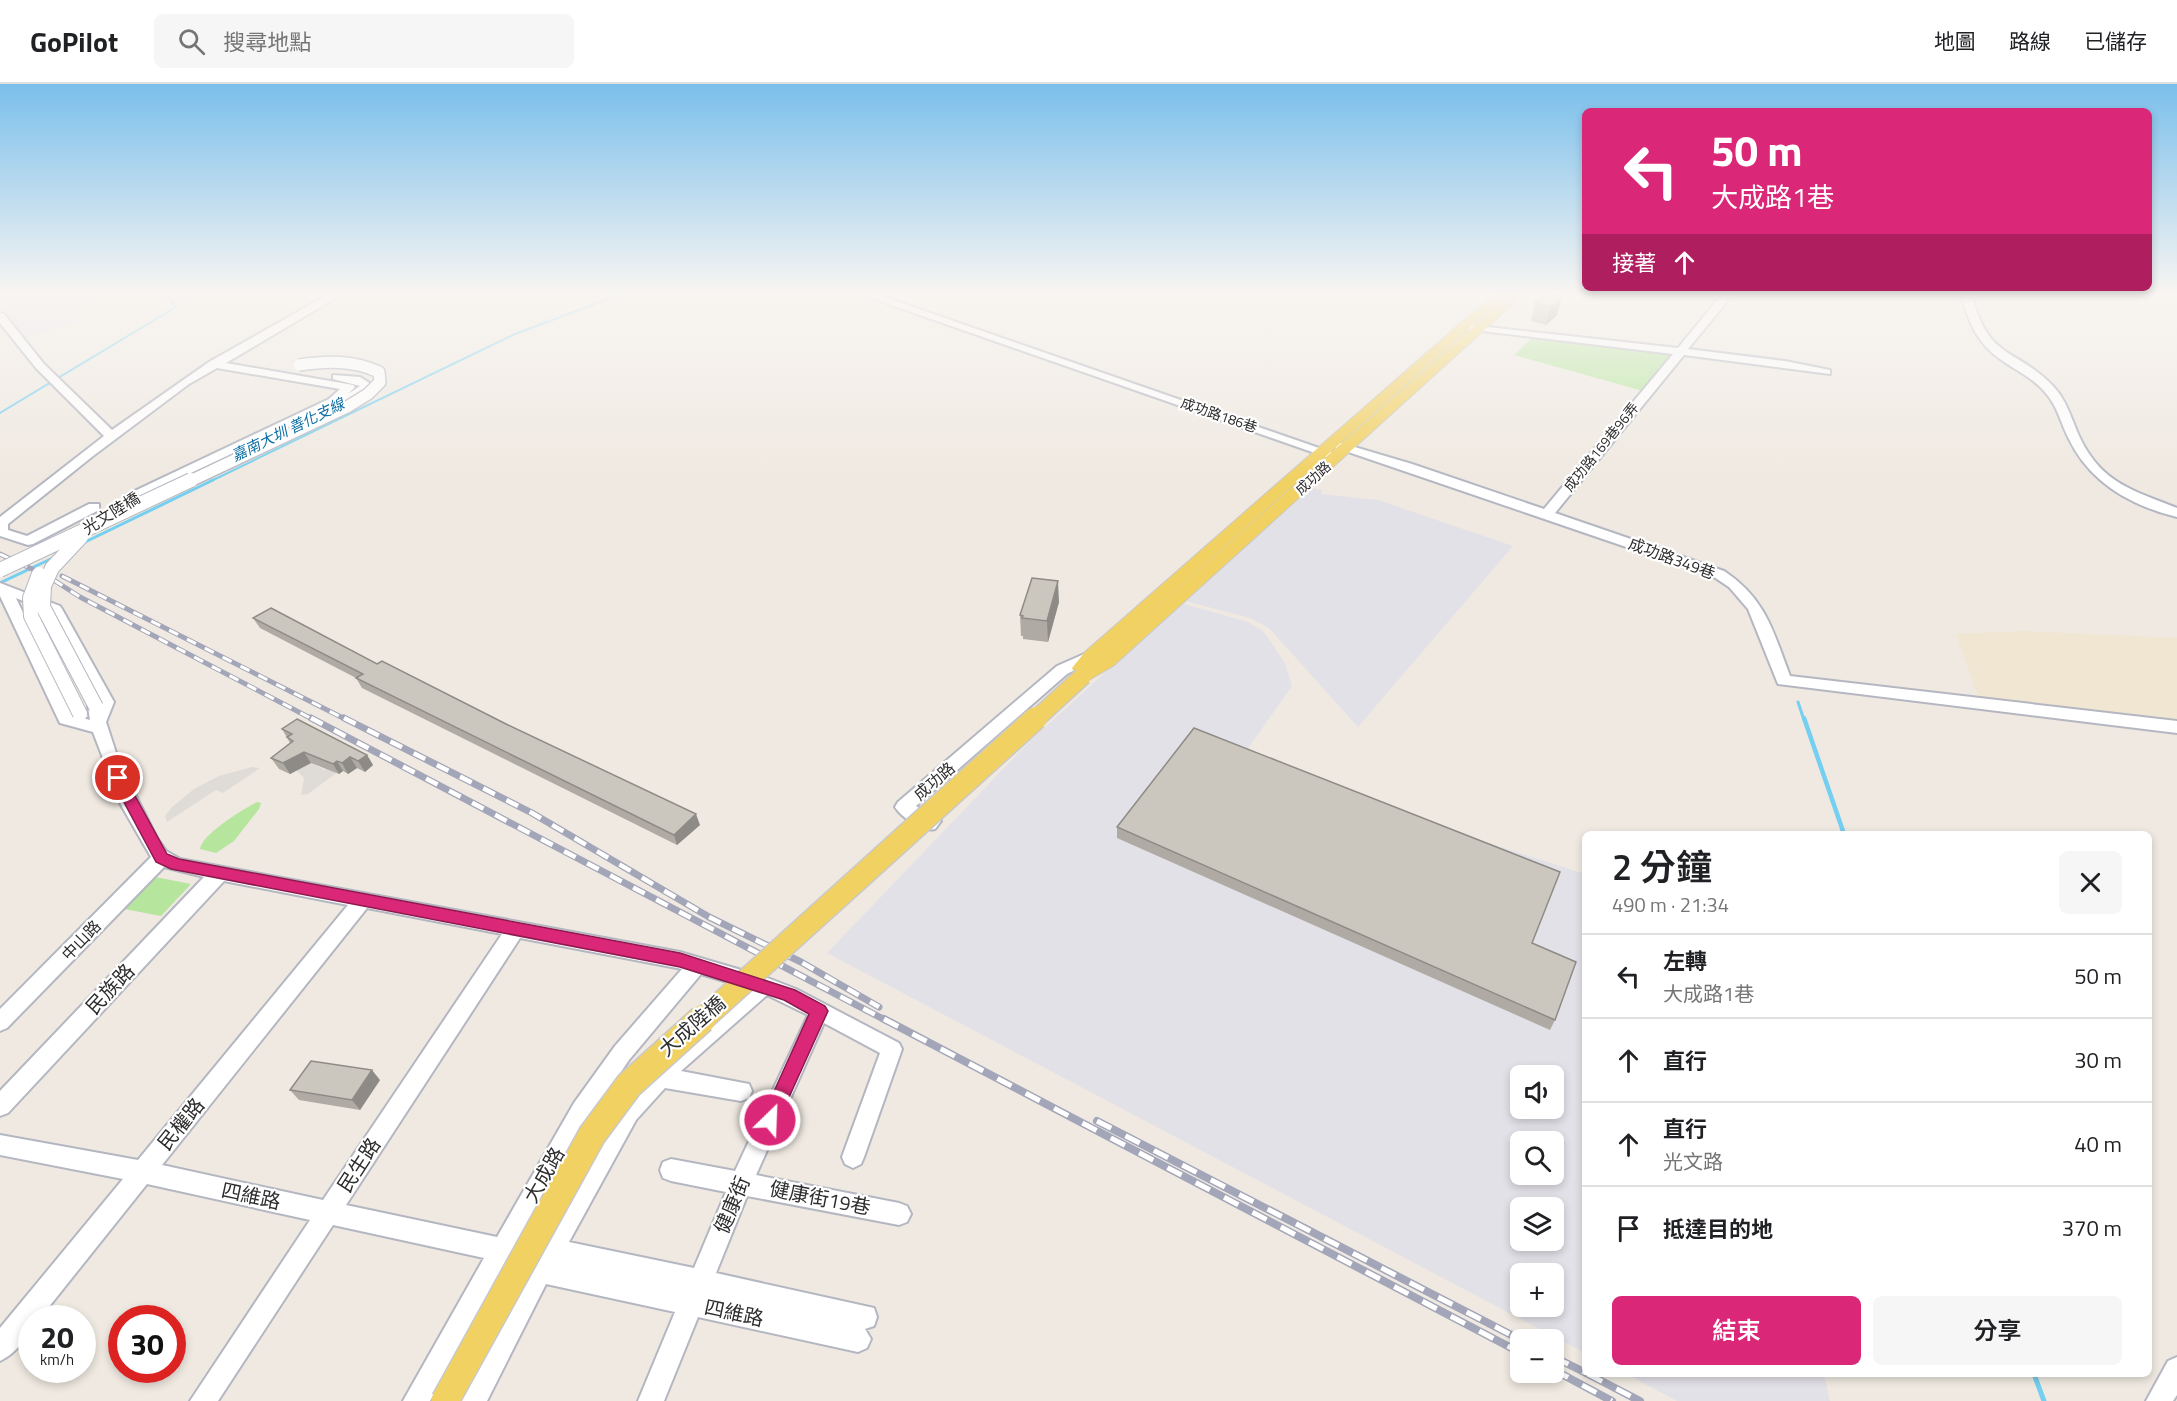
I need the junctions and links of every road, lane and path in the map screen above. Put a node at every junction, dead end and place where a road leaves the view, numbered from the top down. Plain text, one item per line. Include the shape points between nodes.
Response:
1 (33, 354) edge
2 (229, 354) edge
3 (1047, 354) edge
4 (1441, 354) edge
5 (1676, 354) edge
6 (1700, 354) edge
7 (2001, 354) edge
8 (217, 361) junction
9 (272, 367) junction
10 (1826, 372) dead end
11 (331, 405) junction
12 (111, 436) junction
13 (1334, 450) junction
14 (129, 499) junction
15 (94, 507) dead end
16 (2177, 513) edge
17 (1547, 514) junction
18 (0, 563) edge
19 (0, 570) edge
20 (1, 587) edge
21 (33, 600) junction
22 (16, 610) junction
23 (1094, 664) junction
24 (2177, 727) edge
25 (97, 728) junction
26 (162, 858) junction
27 (219, 873) junction
28 (362, 901) junction
29 (515, 930) junction
30 (697, 965) junction
31 (765, 985) junction
32 (819, 1011) junction
33 (0, 1022) edge
34 (659, 1077) junction
35 (741, 1091) dead end
36 (0, 1106) edge
37 (0, 1145) edge
38 (852, 1157) dead end
39 (671, 1170) dead end
40 (142, 1172) junction
41 (741, 1183) junction
42 (328, 1212) junction
43 (899, 1214) dead end
44 (502, 1250) junction
45 (552, 1250) junction
46 (540, 1272) junction
47 (695, 1293) junction
48 (861, 1328) dead end
49 (0, 1348) edge
50 (2177, 1370) edge
51 (203, 1401) edge
52 (416, 1401) edge
53 (445, 1401) edge
54 (473, 1401) edge
55 (651, 1401) edge
56 (2159, 1401) edge

1 - 12 street
2 - 8 street
3 - 13 street, 成功路186巷
4 - 13 main road, 成功路
5 - 17 street, 成功路169巷96弄
6 - 10 street
7 - 16 street via 2061,403 2073,437 2094,468 2127,495
8 - 9 street
8 - 11 street via 349,387
8 - 12 street
9 - 11 street via 360,380 367,386 353,398
9 - 19 street, bridge via 332,361 365,365 379,372 380,382 347,407
11 - 14 street, 光文陸橋
11 - 25 street, 光文陸橋, bridge via 118,509 69,546 56,562 42,590 43,607 96,707
12 - 15 street via 1,523 1,532 28,541
13 - 17 street, 成功路349巷
13 - 23 main road, 成功路
14 - 18 street
14 - 25 street, 光文陸橋, bridge via 55,552 34,582 30,598 31,616 39,636 80,714
17 - 24 street, 成功路349巷 via 1708,569 1736,585 1759,611 1784,680
20 - 21 street
20 - 22 street
21 - 22 street
21 - 25 street via 55,609 106,702
22 - 25 street via 66,718
23 - 23 street, 成功路 via 1062,670 904,807 929,824
23 - 53 main road, 大成陸橋, bridge via 629,1084 592,1136
25 - 26 street via 126,796
26 - 27 street via 176,865
26 - 33 street, 中山路
27 - 28 street
27 - 36 street, 民族路
28 - 29 street
28 - 40 street, 民權路
29 - 30 street
29 - 42 street, 民生路
30 - 31 street
30 - 44 street, 大成路 via 608,1072 578,1116
31 - 32 street
31 - 34 street
32 - 38 street via 892,1049
32 - 41 street, 健康街
34 - 35 street
34 - 45 street via 618,1129
37 - 40 street, 四維路
39 - 41 street, 健康街19巷
40 - 42 street, 四維路
40 - 49 street, 民權路
41 - 43 street, 健康街19巷
41 - 47 street, 健康街
42 - 44 street, 四維路
42 - 51 street, 民生路
44 - 52 street, 大成路
45 - 46 street
45 - 47 street, 四維路
46 - 47 street, 四維路
46 - 54 street
47 - 48 street, 四維路
47 - 55 street, 健康街
50 - 56 street

